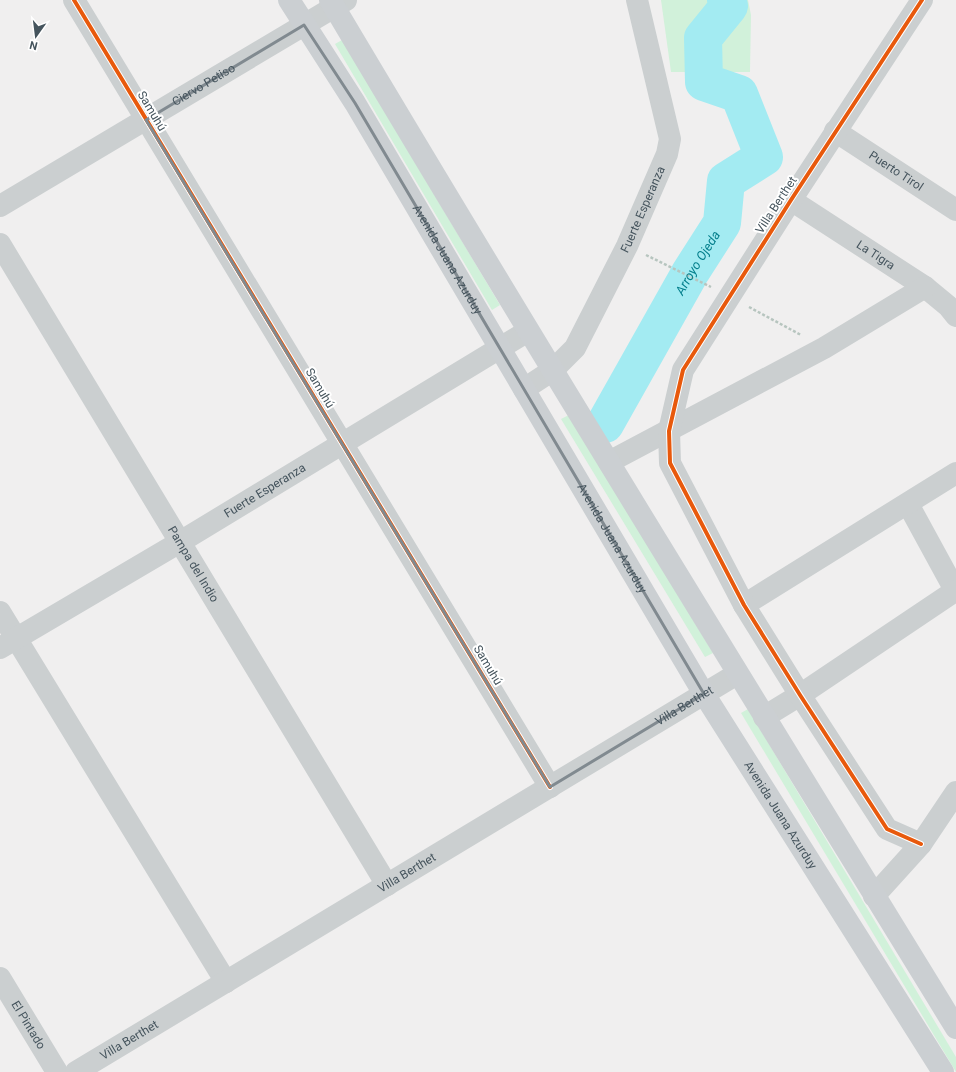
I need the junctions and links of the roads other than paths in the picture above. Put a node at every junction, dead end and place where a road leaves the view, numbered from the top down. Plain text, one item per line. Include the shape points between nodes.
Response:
1 (74, 0) edge
2 (289, 0) edge
3 (637, 0) edge
4 (922, 0) edge
5 (337, 2) edge
6 (304, 25) junction
7 (146, 120) junction
8 (836, 131) junction
9 (791, 200) junction
10 (0, 206) edge
11 (956, 210) edge
12 (0, 244) edge
13 (925, 287) junction
14 (956, 316) edge
15 (528, 331) junction
16 (500, 348) junction
17 (553, 370) junction
18 (524, 389) junction
19 (669, 430) junction
20 (342, 444) junction
21 (609, 462) junction
22 (956, 473) edge
23 (908, 504) junction
24 (180, 542) junction
25 (956, 592) edge
26 (744, 605) junction
27 (0, 612) edge
28 (8, 643) edge
29 (738, 674) junction
30 (704, 694) junction
31 (800, 695) junction
32 (764, 717) junction
33 (550, 787) junction
34 (956, 792) edge
35 (922, 844) junction
36 (387, 885) junction
37 (874, 896) junction
38 (0, 978) edge
39 (226, 982) junction
40 (956, 1028) edge
41 (57, 1072) edge
42 (76, 1072) edge
43 (944, 1072) edge

1 - 7 street, Samuhú
2 - 6 main road, Avenida Juana Azurduy
3 - 17 street, Fuerte Esperanza via 670,139 667,154 627,246 575,348
4 - 8 street, Villa Berthet
5 - 6 street, Ciervo Petiso
5 - 15 main road
6 - 7 street, Ciervo Petiso
6 - 16 main road, Avenida Juana Azurduy via 355,103
7 - 10 street, Ciervo Petiso
7 - 20 street, Samuhú
8 - 9 street, Villa Berthet
8 - 11 street, Puerto Tirol
9 - 13 street, La Tigra
9 - 19 street, Villa Berthet via 683,370
12 - 24 street, Pampa del Indio
13 - 14 street, La Tigra
13 - 19 street via 824,348
15 - 16 street, Fuerte Esperanza
15 - 17 main road
16 - 18 main road, Avenida Juana Azurduy
16 - 20 street, Fuerte Esperanza
17 - 18 street, Fuerte Esperanza
17 - 21 main road
18 - 30 main road, Avenida Juana Azurduy
19 - 21 street
19 - 26 street, Villa Berthet via 670,463
20 - 24 street, Fuerte Esperanza
20 - 33 street, Samuhú
21 - 29 main road
22 - 23 street
23 - 25 street
23 - 26 street
24 - 28 street, Fuerte Esperanza
24 - 36 street, Pampa del Indio
25 - 31 street
26 - 31 street, Villa Berthet
27 - 28 street
28 - 39 street
29 - 30 street, Villa Berthet
29 - 32 main road
30 - 33 street, Villa Berthet
30 - 43 main road, Avenida Juana Azurduy
31 - 32 street
31 - 35 street, Villa Berthet via 887,829
32 - 37 main road
33 - 36 street, Villa Berthet
34 - 35 street
35 - 37 street
36 - 39 street, Villa Berthet
37 - 40 main road
38 - 41 street, El Pintado
39 - 42 street, Villa Berthet

